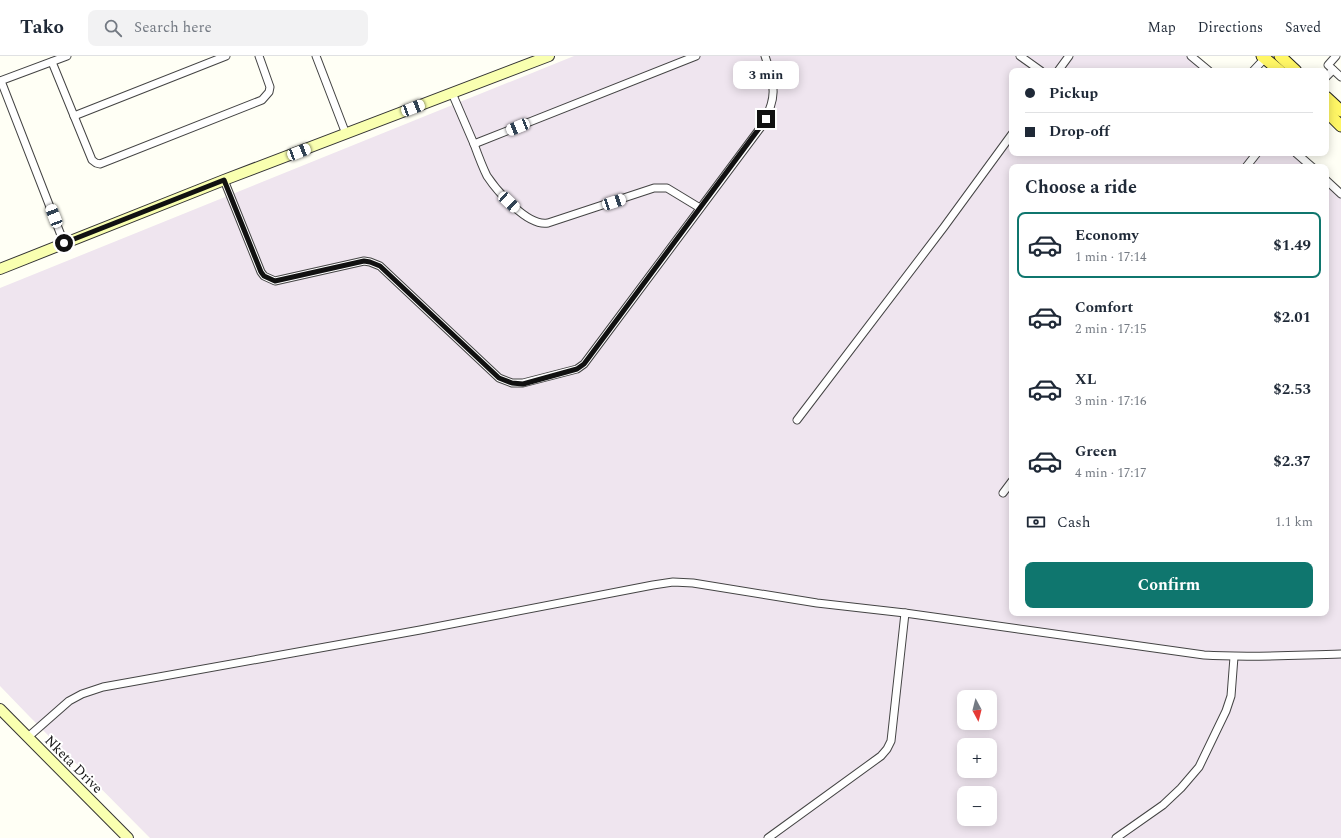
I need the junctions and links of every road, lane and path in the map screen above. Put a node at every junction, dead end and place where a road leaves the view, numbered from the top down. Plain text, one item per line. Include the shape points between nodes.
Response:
1 (67, 56) edge
2 (226, 56) edge
3 (259, 56) edge
4 (316, 56) edge
5 (549, 56) edge
6 (696, 56) edge
7 (765, 56) edge
8 (1020, 56) edge
9 (1069, 56) edge
10 (1191, 56) edge
11 (1280, 56) edge
12 (1336, 56) edge
13 (1265, 57) edge
14 (52, 62) junction
15 (1037, 68) edge
16 (1060, 68) edge
17 (1205, 68) edge
18 (1256, 68) edge
19 (1277, 68) edge
20 (1293, 68) edge
21 (1333, 70) junction
22 (1329, 74) edge
23 (1341, 77) edge
24 (0, 81) edge
25 (452, 93) junction
26 (1329, 100) edge
27 (1341, 111) edge
28 (1329, 114) edge
29 (74, 116) junction
30 (1341, 126) edge
31 (346, 134) junction
32 (1009, 138) edge
33 (474, 144) junction
34 (1255, 156) edge
35 (1299, 156) edge
36 (1248, 164) edge
37 (1309, 164) edge
38 (224, 180) junction
39 (1329, 183) edge
40 (1341, 194) edge
41 (700, 208) junction
42 (64, 243) junction
43 (0, 269) edge
44 (797, 420) dead end
45 (1009, 485) edge
46 (1002, 493) dead end
47 (905, 613) junction
48 (1341, 654) edge
49 (1234, 657) junction
50 (0, 709) edge
51 (28, 737) junction
52 (128, 838) edge
53 (768, 838) edge
54 (1116, 838) edge

1 - 14 street
2 - 29 street
3 - 29 street via 270,87 262,100 100,164 92,160
4 - 31 street
5 - 25 street
6 - 33 street
7 - 41 street via 774,87 770,109 761,127
8 - 15 street
9 - 16 street
10 - 17 street
11 - 20 main road
12 - 21 street via 1329,64
13 - 18 street
13 - 19 main road
14 - 24 street
14 - 29 street
21 - 22 street
21 - 23 street
24 - 42 street
25 - 31 street
25 - 33 street
26 - 27 main road
28 - 30 main road
31 - 38 street
32 - 44 street
33 - 41 street via 490,180 509,202 537,223 548,224 654,188 667,188
34 - 36 street
35 - 37 street
38 - 41 street via 264,276 275,281 364,261 375,263 499,378 523,384 577,369 584,364
38 - 42 street
39 - 40 street
42 - 43 street
45 - 46 street
47 - 49 street via 1196,654
47 - 51 street via 673,582 103,687 69,701
47 - 53 street via 891,741 887,749 881,756
48 - 49 street
49 - 54 street via 1231,696 1199,767 1163,805
50 - 51 street, Nketa Drive
51 - 52 street, Nketa Drive

